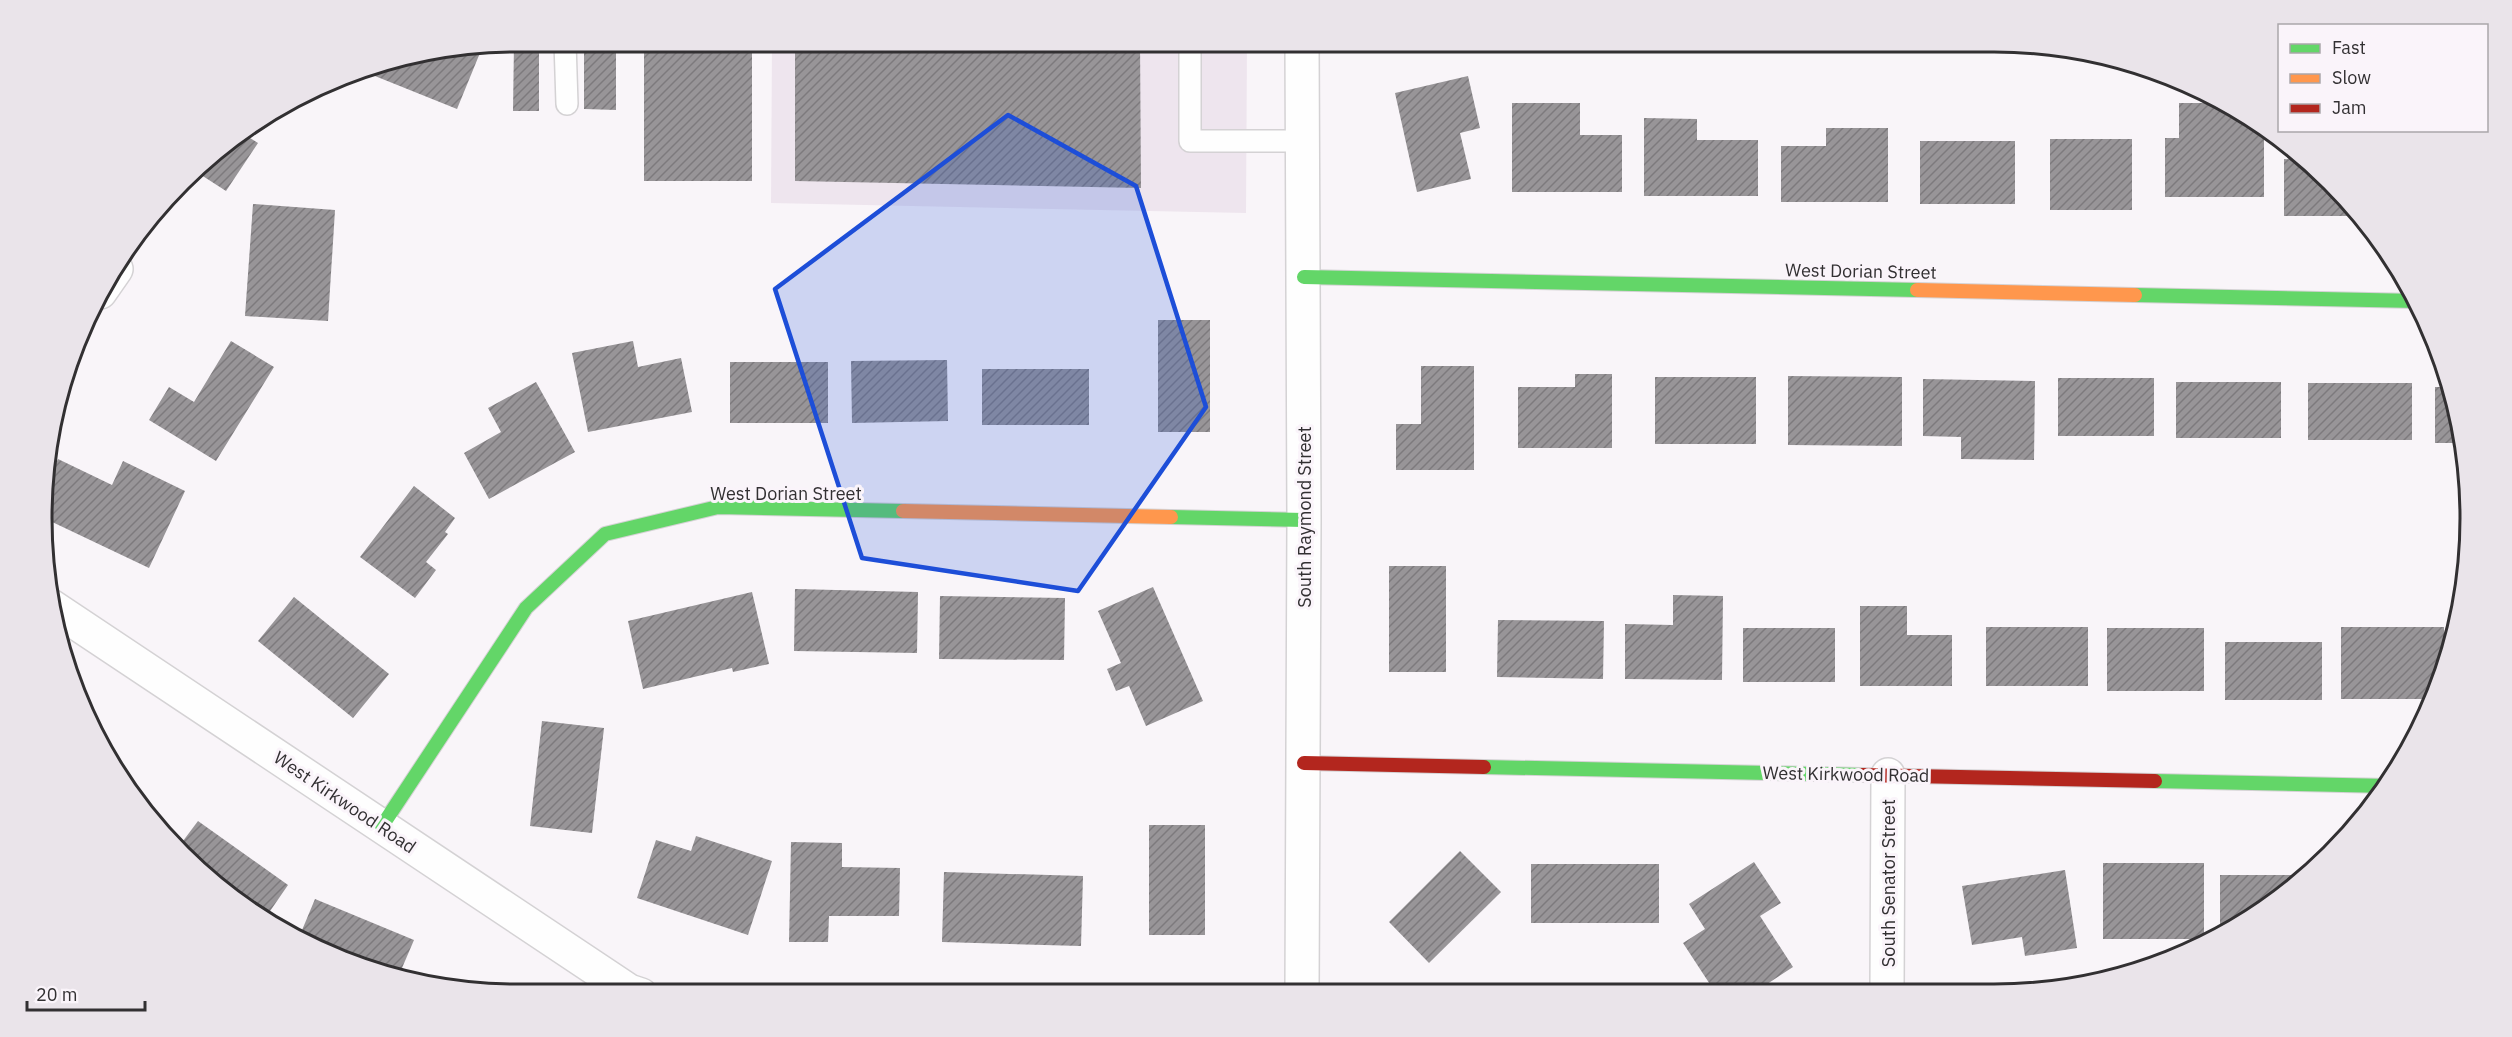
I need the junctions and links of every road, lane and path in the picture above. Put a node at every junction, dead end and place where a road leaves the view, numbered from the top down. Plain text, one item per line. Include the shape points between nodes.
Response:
1 (565, 52) edge
2 (1190, 52) edge
3 (1302, 52) edge
4 (567, 104) dead end
5 (1302, 141) junction
6 (1304, 276) junction
7 (2405, 301) edge
8 (1304, 520) junction
9 (62, 613) edge
10 (1304, 763) junction
11 (1888, 775) junction
12 (2375, 786) edge
13 (382, 826) junction
14 (619, 984) edge
15 (1302, 984) edge
16 (1887, 984) edge

1 - 4 lane
2 - 5 lane via 1190,141
3 - 5 street, South Raymond Street
5 - 6 street, South Raymond Street
6 - 7 street, West Dorian Street
6 - 8 street, South Raymond Street
8 - 10 street, South Raymond Street
8 - 13 street, West Dorian Street via 718,507 605,534 526,608
9 - 13 street, West Kirkwood Road
10 - 11 street, West Kirkwood Road
10 - 15 street, South Raymond Street
11 - 12 street, West Kirkwood Road
11 - 16 street, South Senator Street
13 - 14 street, West Kirkwood Road

